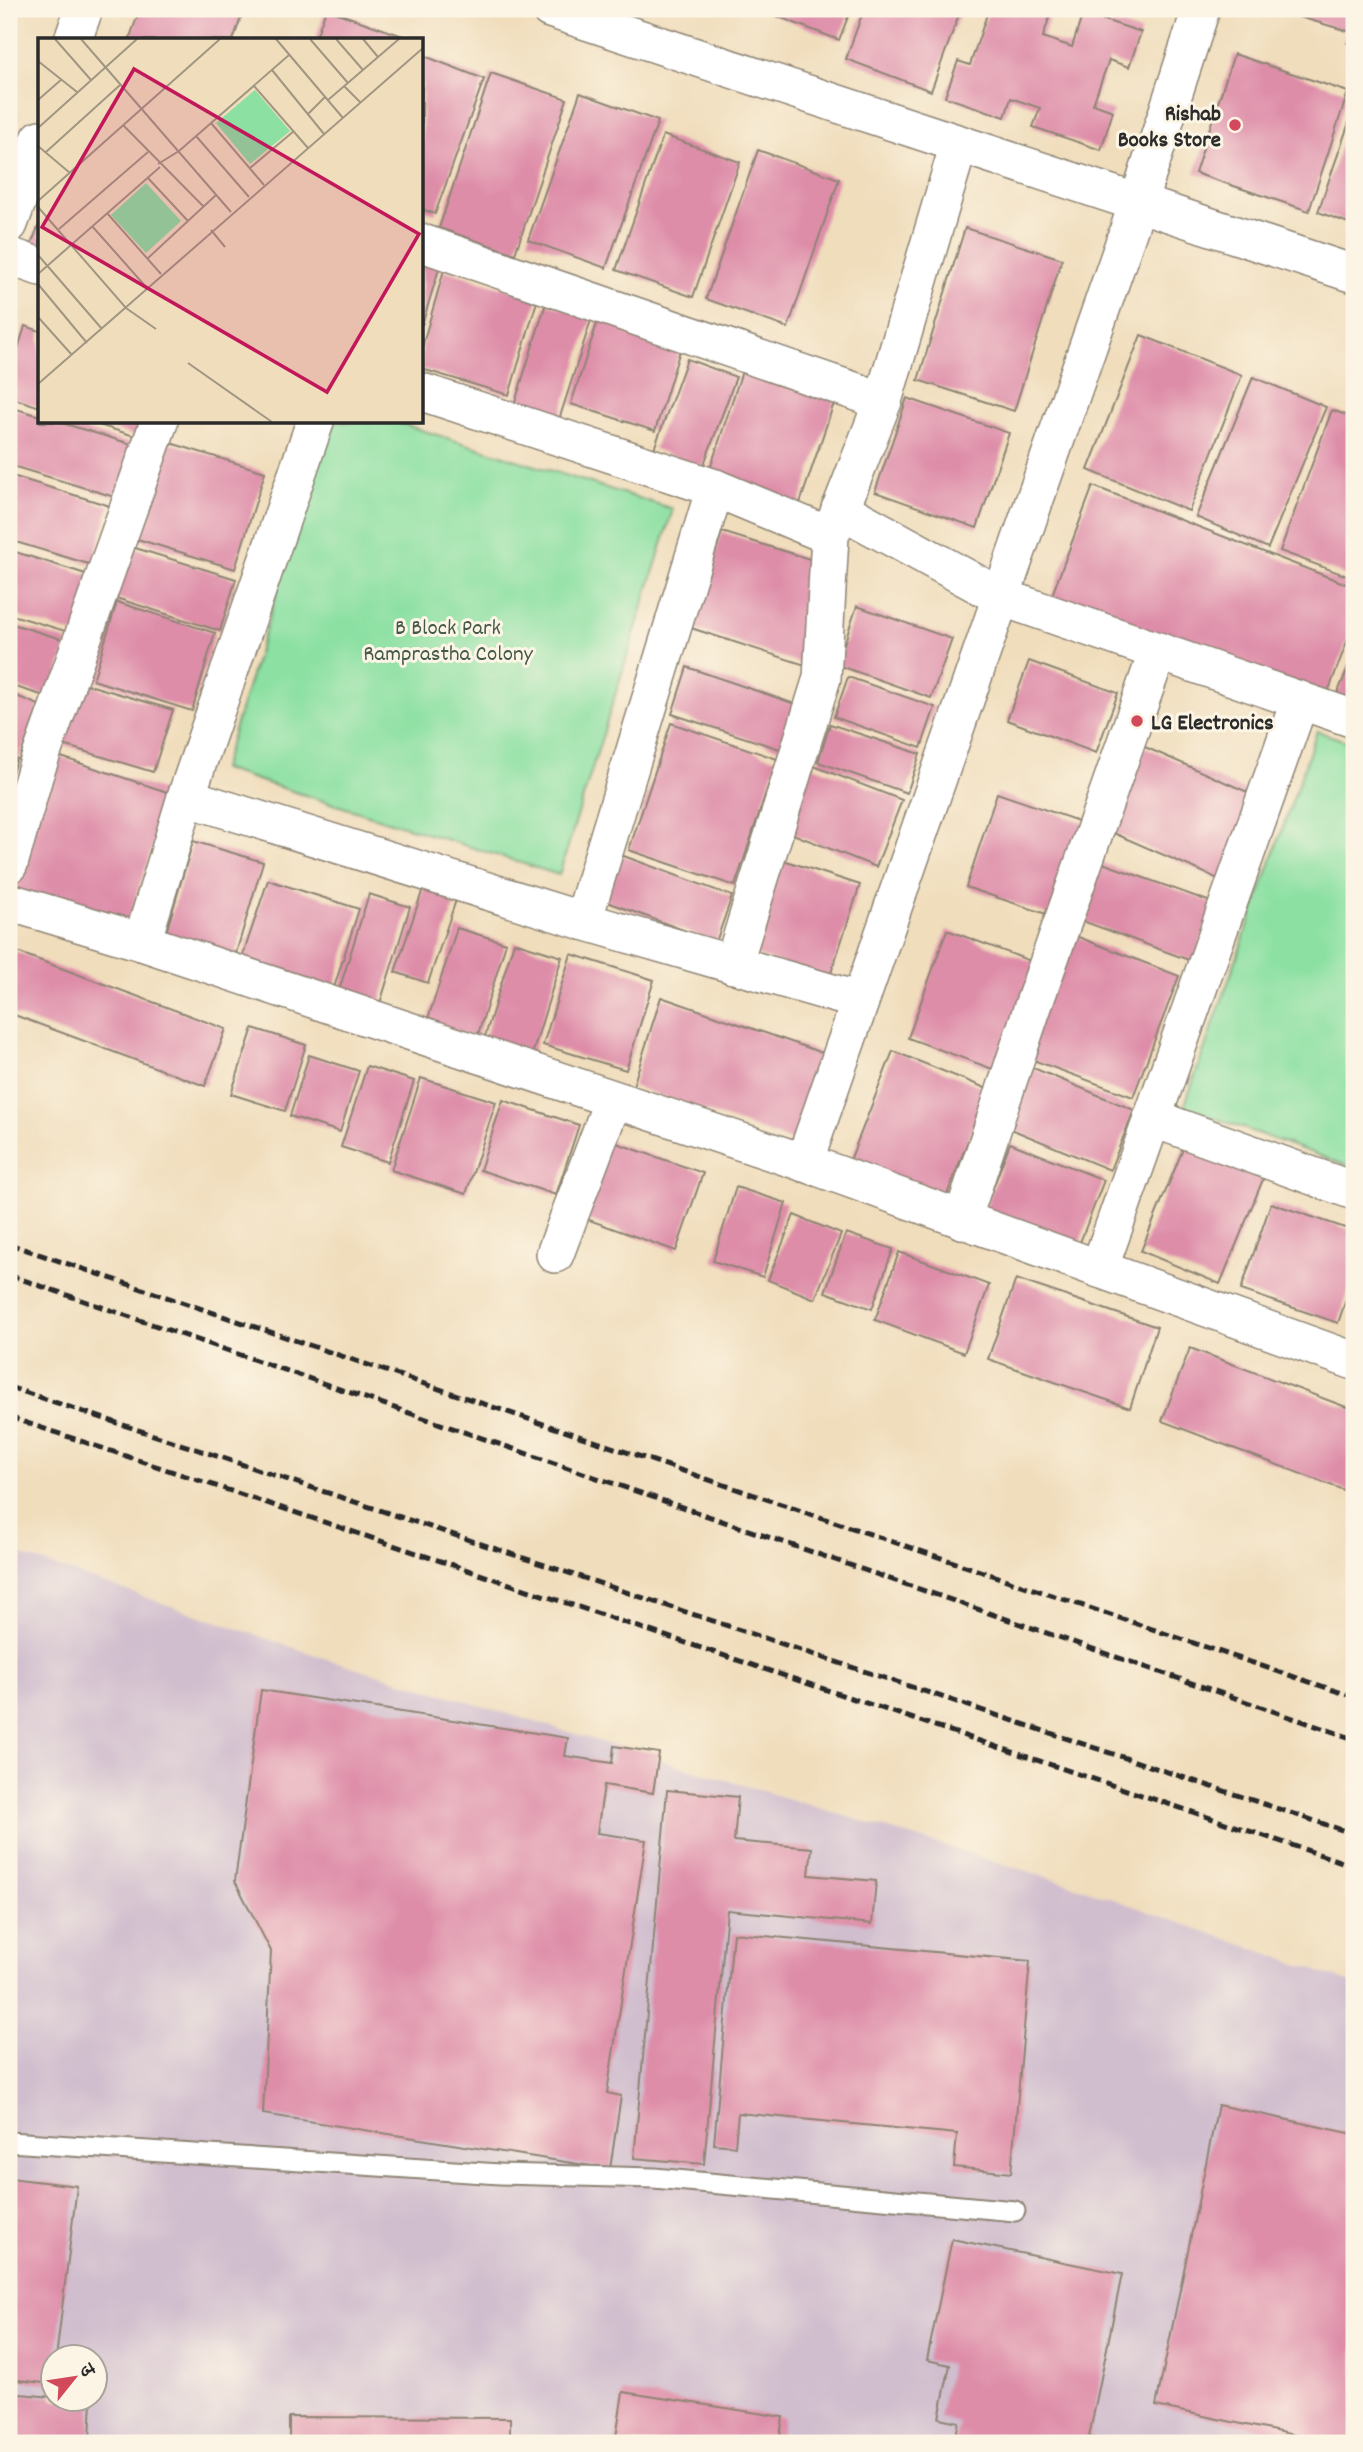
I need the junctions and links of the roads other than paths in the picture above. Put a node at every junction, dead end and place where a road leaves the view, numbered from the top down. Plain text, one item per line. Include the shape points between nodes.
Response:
1 (83, 9) edge
2 (550, 9) edge
3 (1201, 9) edge
4 (74, 38) edge
5 (38, 144) edge
6 (960, 144) junction
7 (1139, 203) junction
8 (9, 224) edge
9 (424, 244) edge
10 (9, 257) edge
11 (38, 266) edge
12 (1354, 274) edge
13 (424, 393) edge
14 (883, 401) junction
15 (158, 424) edge
16 (313, 424) edge
17 (715, 488) junction
18 (835, 522) junction
19 (1001, 597) junction
20 (1158, 652) junction
21 (1300, 700) junction
22 (1354, 719) edge
23 (186, 797) junction
24 (9, 864) edge
25 (9, 902) edge
26 (583, 921) junction
27 (142, 942) junction
28 (733, 965) junction
29 (860, 1001) junction
30 (613, 1100) junction
31 (1152, 1118) junction
32 (804, 1163) junction
33 (1354, 1191) edge
34 (962, 1220) junction
35 (555, 1254) dead end
36 (1099, 1269) junction
37 (1354, 1361) edge
38 (9, 2142) edge
39 (1015, 2211) dead end

1 - 4 street
2 - 6 street
3 - 7 street
5 - 8 street
6 - 7 street
6 - 14 street
7 - 12 street
7 - 19 street
9 - 14 street
10 - 11 street
13 - 17 street
14 - 18 street
15 - 24 street via 34,773
16 - 23 street
17 - 18 street
17 - 26 street
18 - 19 street
18 - 28 street via 821,678
19 - 20 street
19 - 29 street
20 - 21 street
20 - 34 street
21 - 22 street
21 - 31 street
23 - 26 street
23 - 27 street
25 - 27 street
26 - 28 street
27 - 30 street
28 - 29 street
29 - 32 street
30 - 32 street
30 - 35 street
31 - 33 street
31 - 36 street
32 - 34 street
34 - 36 street
36 - 37 street
38 - 39 lane via 500,2174 654,2178

